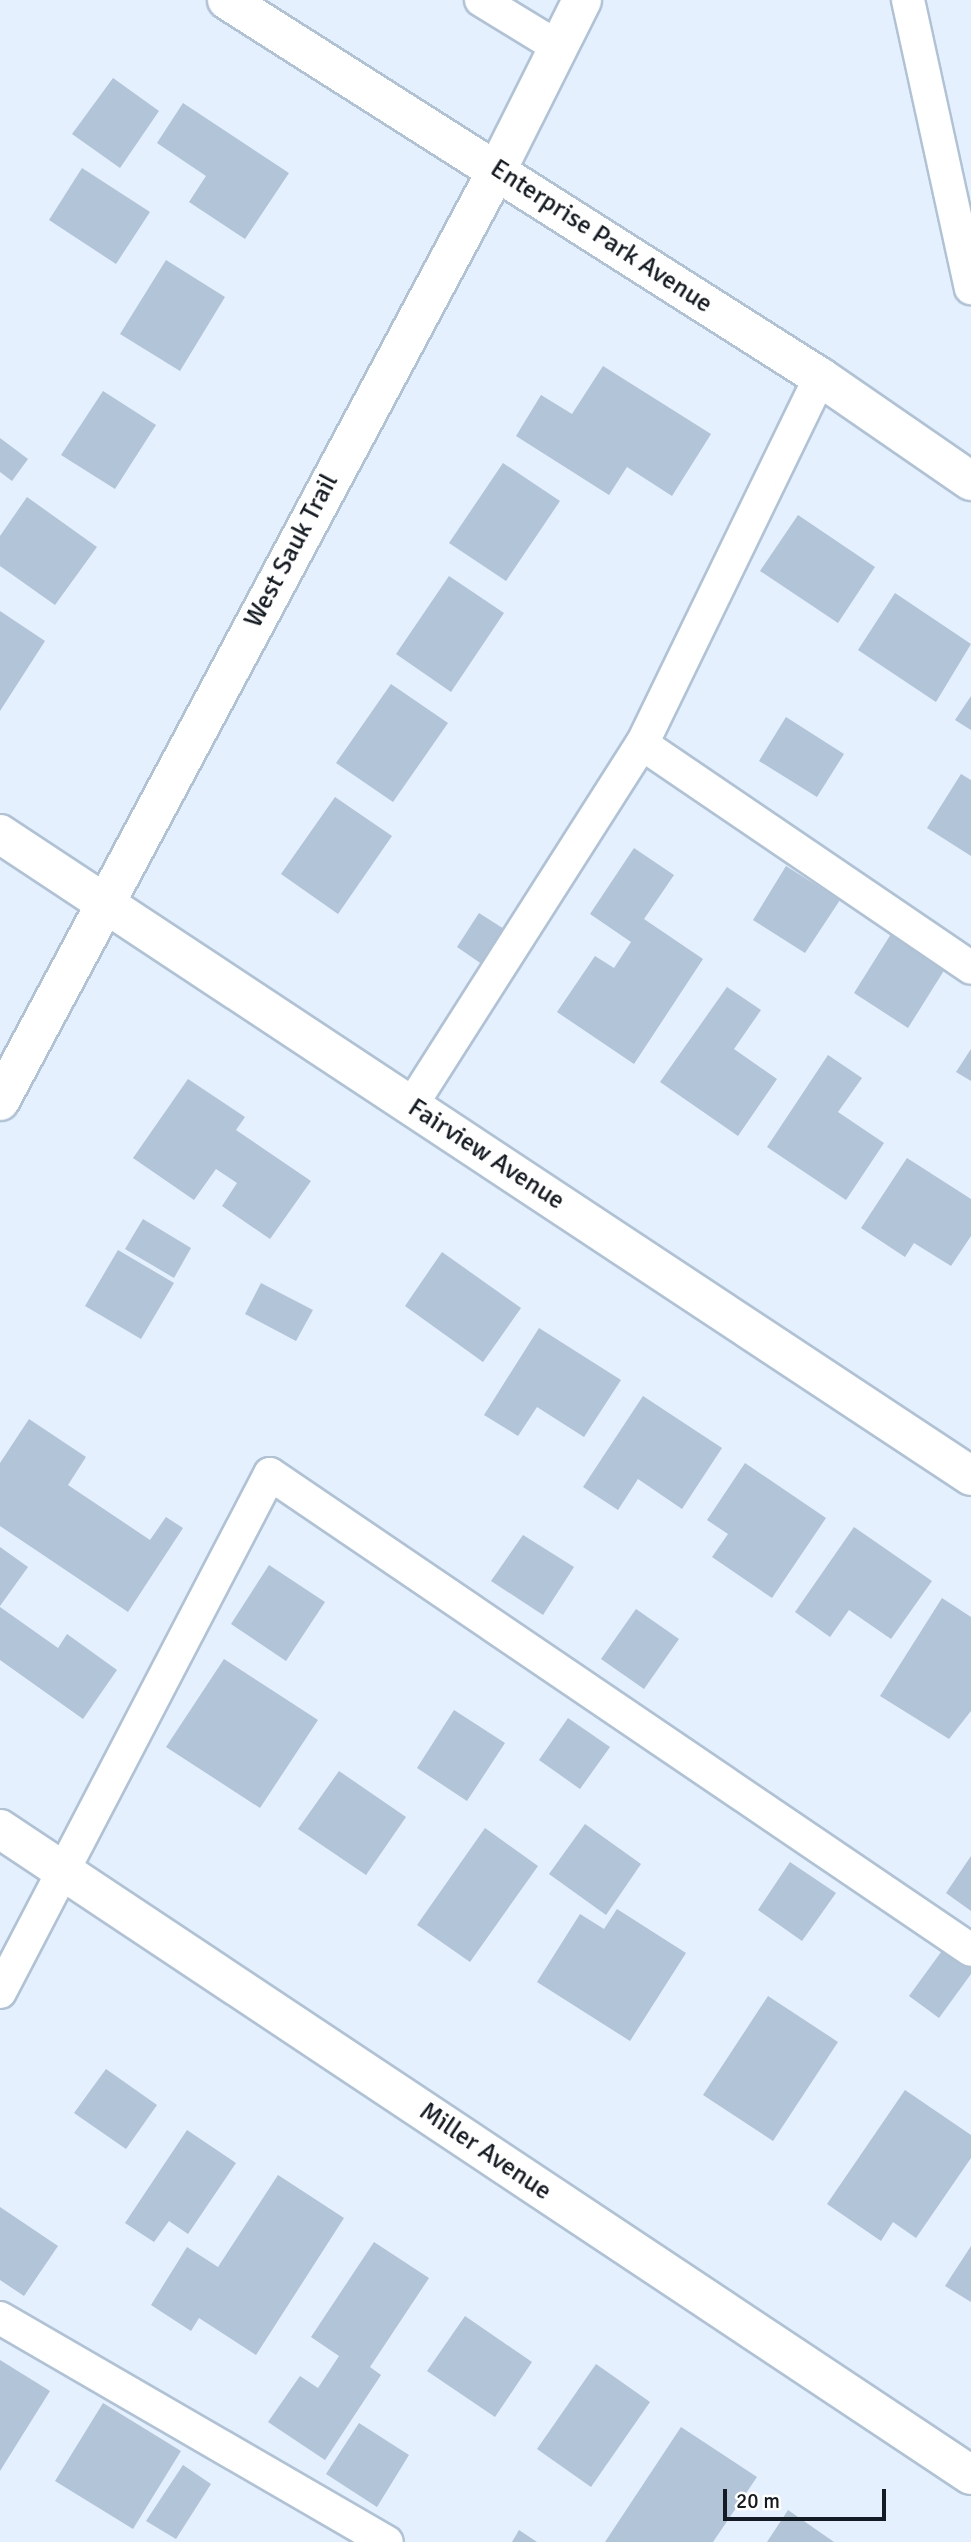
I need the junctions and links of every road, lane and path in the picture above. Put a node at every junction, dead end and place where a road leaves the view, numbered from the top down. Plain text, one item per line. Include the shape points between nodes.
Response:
1 (227, 0) edge
2 (481, 0) edge
3 (582, 0) edge
4 (908, 0) edge
5 (558, 47) junction
6 (497, 170) junction
7 (971, 288) edge
8 (820, 377) junction
9 (969, 474) edge
10 (642, 744) junction
11 (0, 834) edge
12 (103, 902) junction
13 (971, 968) edge
14 (0, 1101) edge
15 (411, 1106) junction
16 (971, 1476) edge
17 (0, 1829) edge
18 (63, 1871) junction
19 (971, 1950) edge
20 (0, 1992) edge
21 (0, 2318) edge
22 (971, 2475) edge
23 (387, 2542) edge

1 - 6 street, Enterprise Park Avenue
2 - 5 lane
3 - 5 street, West Sauk Trail
4 - 7 lane
5 - 6 street, West Sauk Trail
6 - 8 street, Enterprise Park Avenue
6 - 12 street, West Sauk Trail
8 - 9 street, Enterprise Park Avenue
8 - 10 lane
10 - 13 lane
10 - 15 lane
11 - 12 street, Fairview Avenue
12 - 14 street, West Sauk Trail
12 - 15 street, Fairview Avenue
15 - 16 street, Fairview Avenue
17 - 18 street, Miller Avenue
18 - 19 lane via 270,1474
18 - 20 lane
18 - 22 street, Miller Avenue
21 - 23 lane

